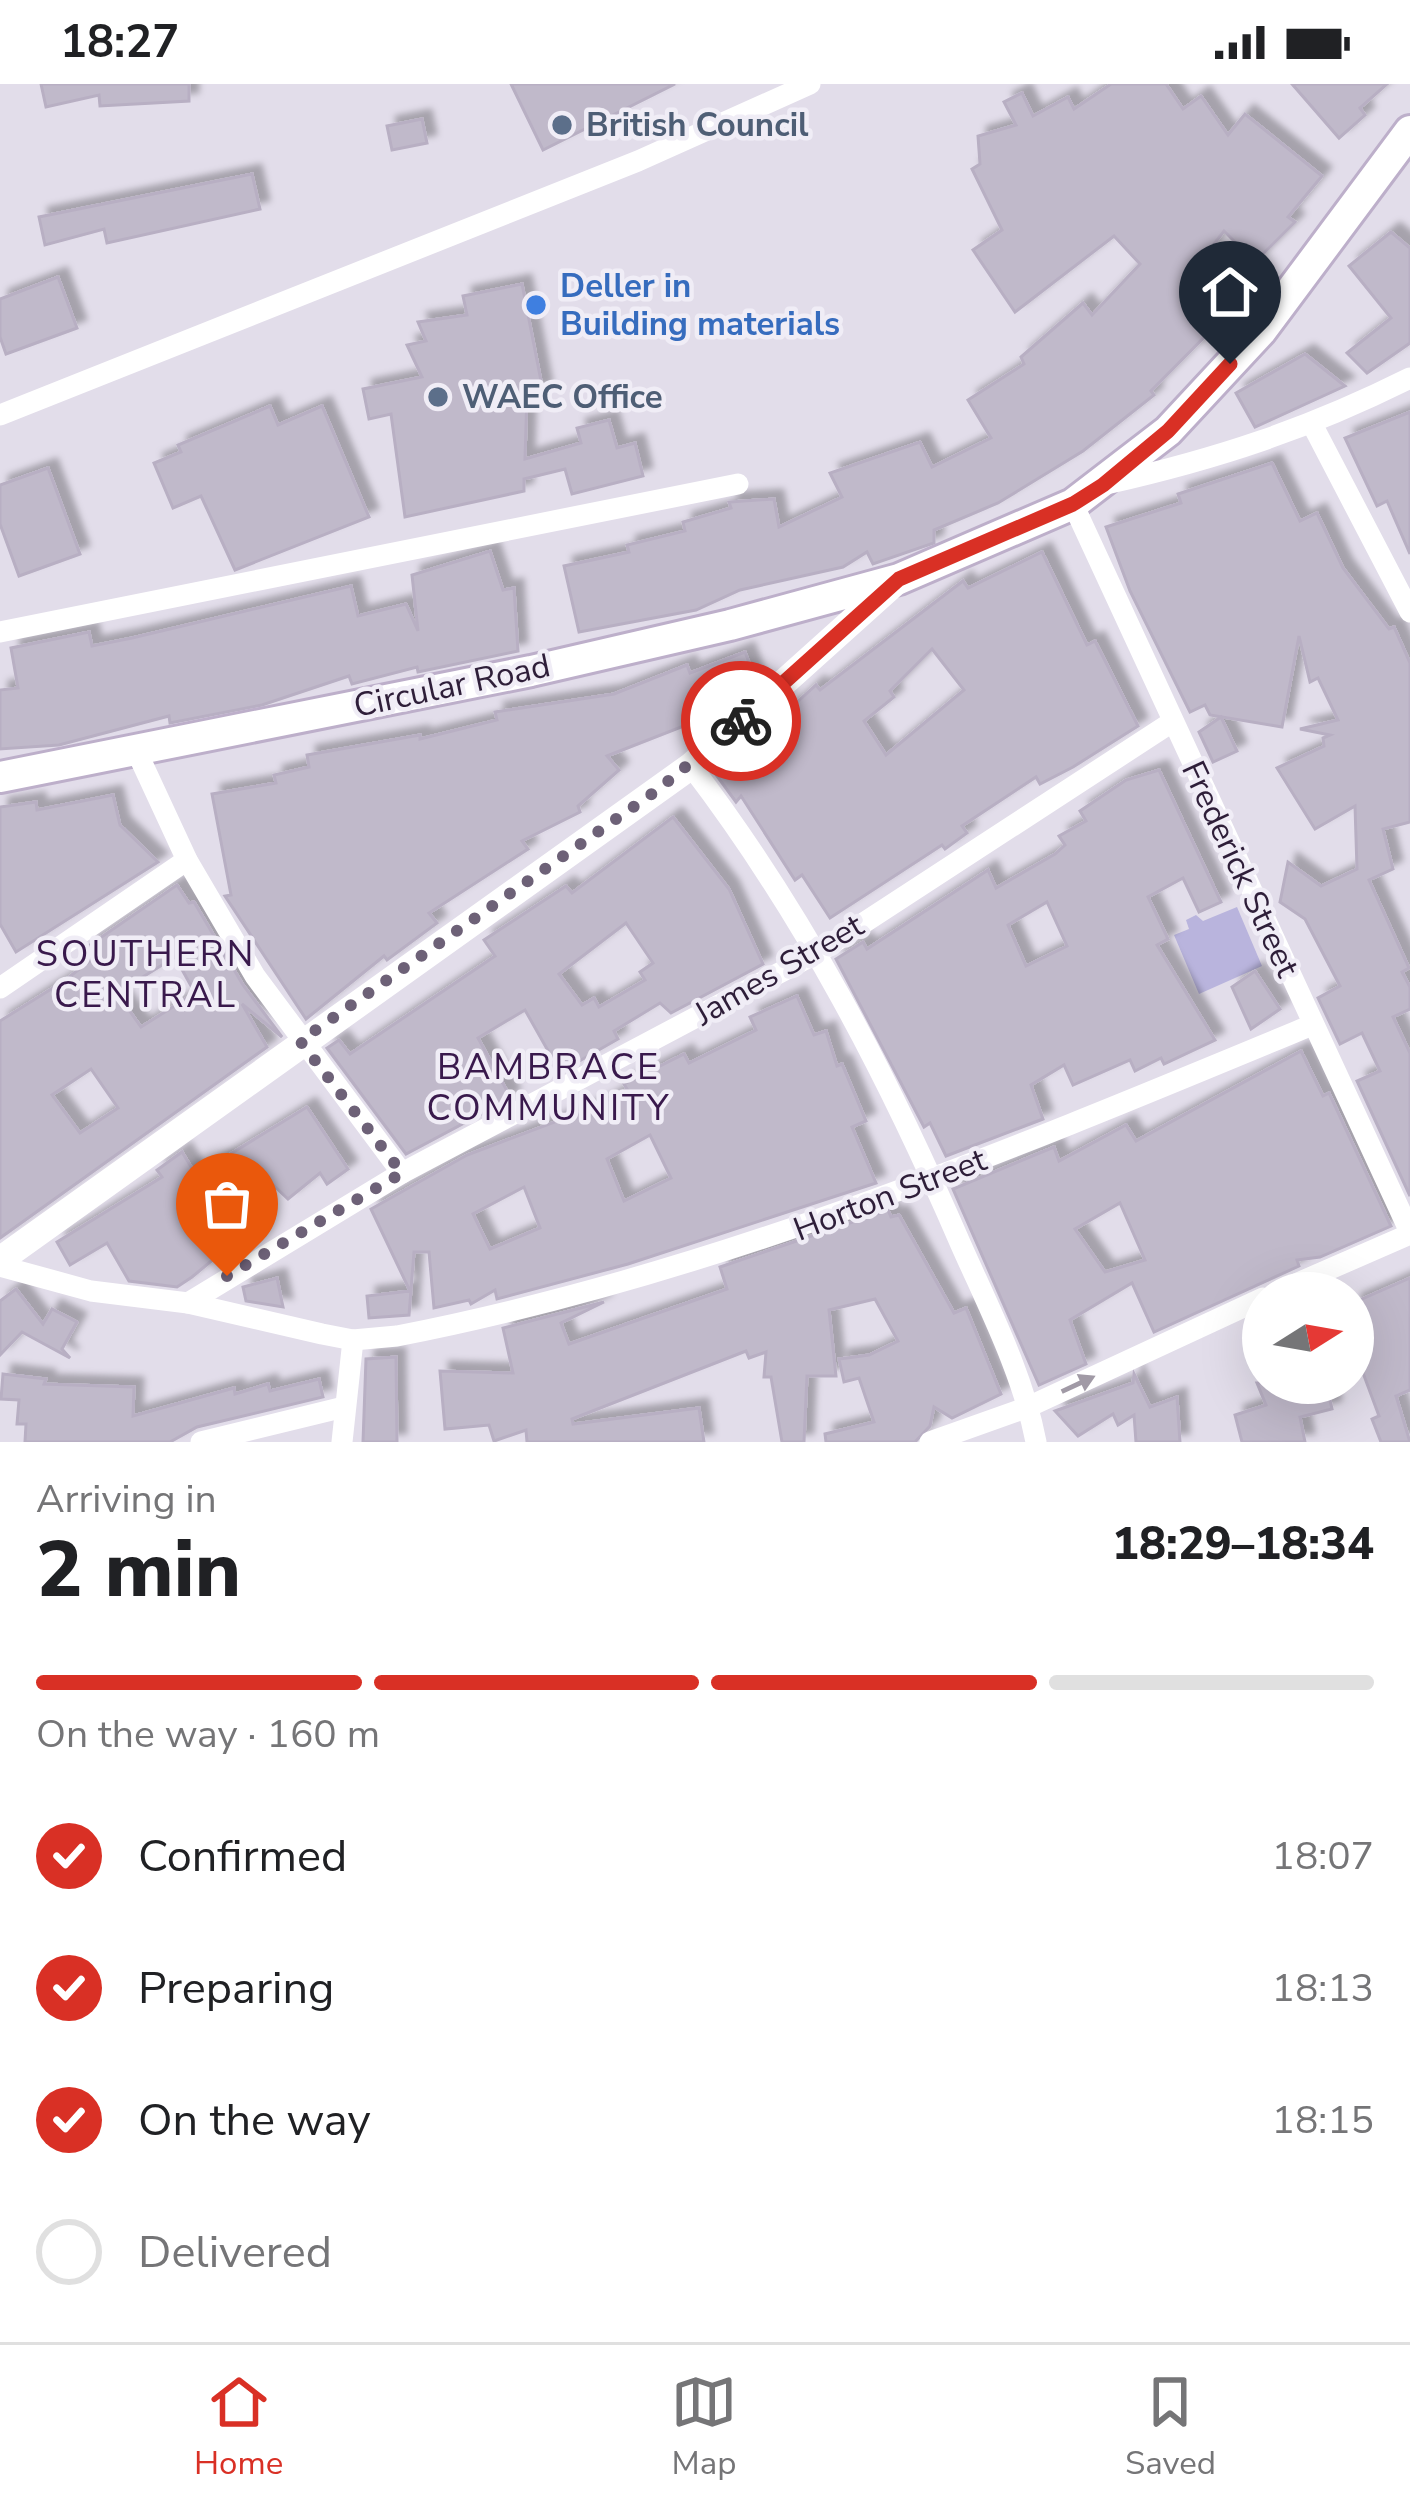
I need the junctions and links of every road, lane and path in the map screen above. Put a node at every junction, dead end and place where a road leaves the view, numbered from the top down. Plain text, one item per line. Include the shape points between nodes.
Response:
1 (810, 84) edge
2 (1410, 131) edge
3 (1410, 378) edge
4 (0, 415) edge
5 (1313, 426) junction
6 (738, 484) dead end
7 (1103, 485) junction
8 (1073, 504) junction
9 (899, 579) junction
10 (1410, 612) edge
11 (0, 632) edge
12 (1172, 722) junction
13 (136, 750) junction
14 (691, 766) junction
15 (0, 777) edge
16 (187, 860) junction
17 (819, 952) junction
18 (0, 988) edge
19 (1312, 1025) junction
20 (300, 1041) junction
21 (402, 1173) junction
22 (933, 1181) junction
23 (1410, 1233) edge
24 (0, 1263) edge
25 (1322, 1272) edge
26 (188, 1303) junction
27 (1242, 1308) edge
28 (353, 1340) junction
29 (344, 1407) junction
30 (1028, 1407) junction
31 (1040, 1441) edge
32 (201, 1442) edge
33 (342, 1442) edge
34 (930, 1442) edge

1 - 4 street via 638,161
2 - 7 main road via 1261,332 1168,431
3 - 5 street
5 - 7 street
5 - 10 street
6 - 11 street
7 - 8 main road
8 - 9 main road, Circular Road
8 - 12 street, Frederick Street
9 - 13 main road, Circular Road via 531,670
9 - 14 street
12 - 17 street, James Street
12 - 19 street, Frederick Street
13 - 15 main road, Circular Road
13 - 16 street
14 - 17 street
14 - 20 street
16 - 18 street
16 - 20 street
17 - 21 street, James Street
17 - 22 street
19 - 22 street, Horton Street
19 - 23 street, Frederick Street
20 - 21 street
20 - 24 street
21 - 26 street, James Street
22 - 28 street, Horton Street via 766,1241 455,1325
22 - 30 street
23 - 25 street
24 - 26 street via 91,1291
26 - 28 street
30 -> 27 street
28 - 29 street
29 - 32 street
29 - 33 street
30 - 31 street
30 - 34 street

